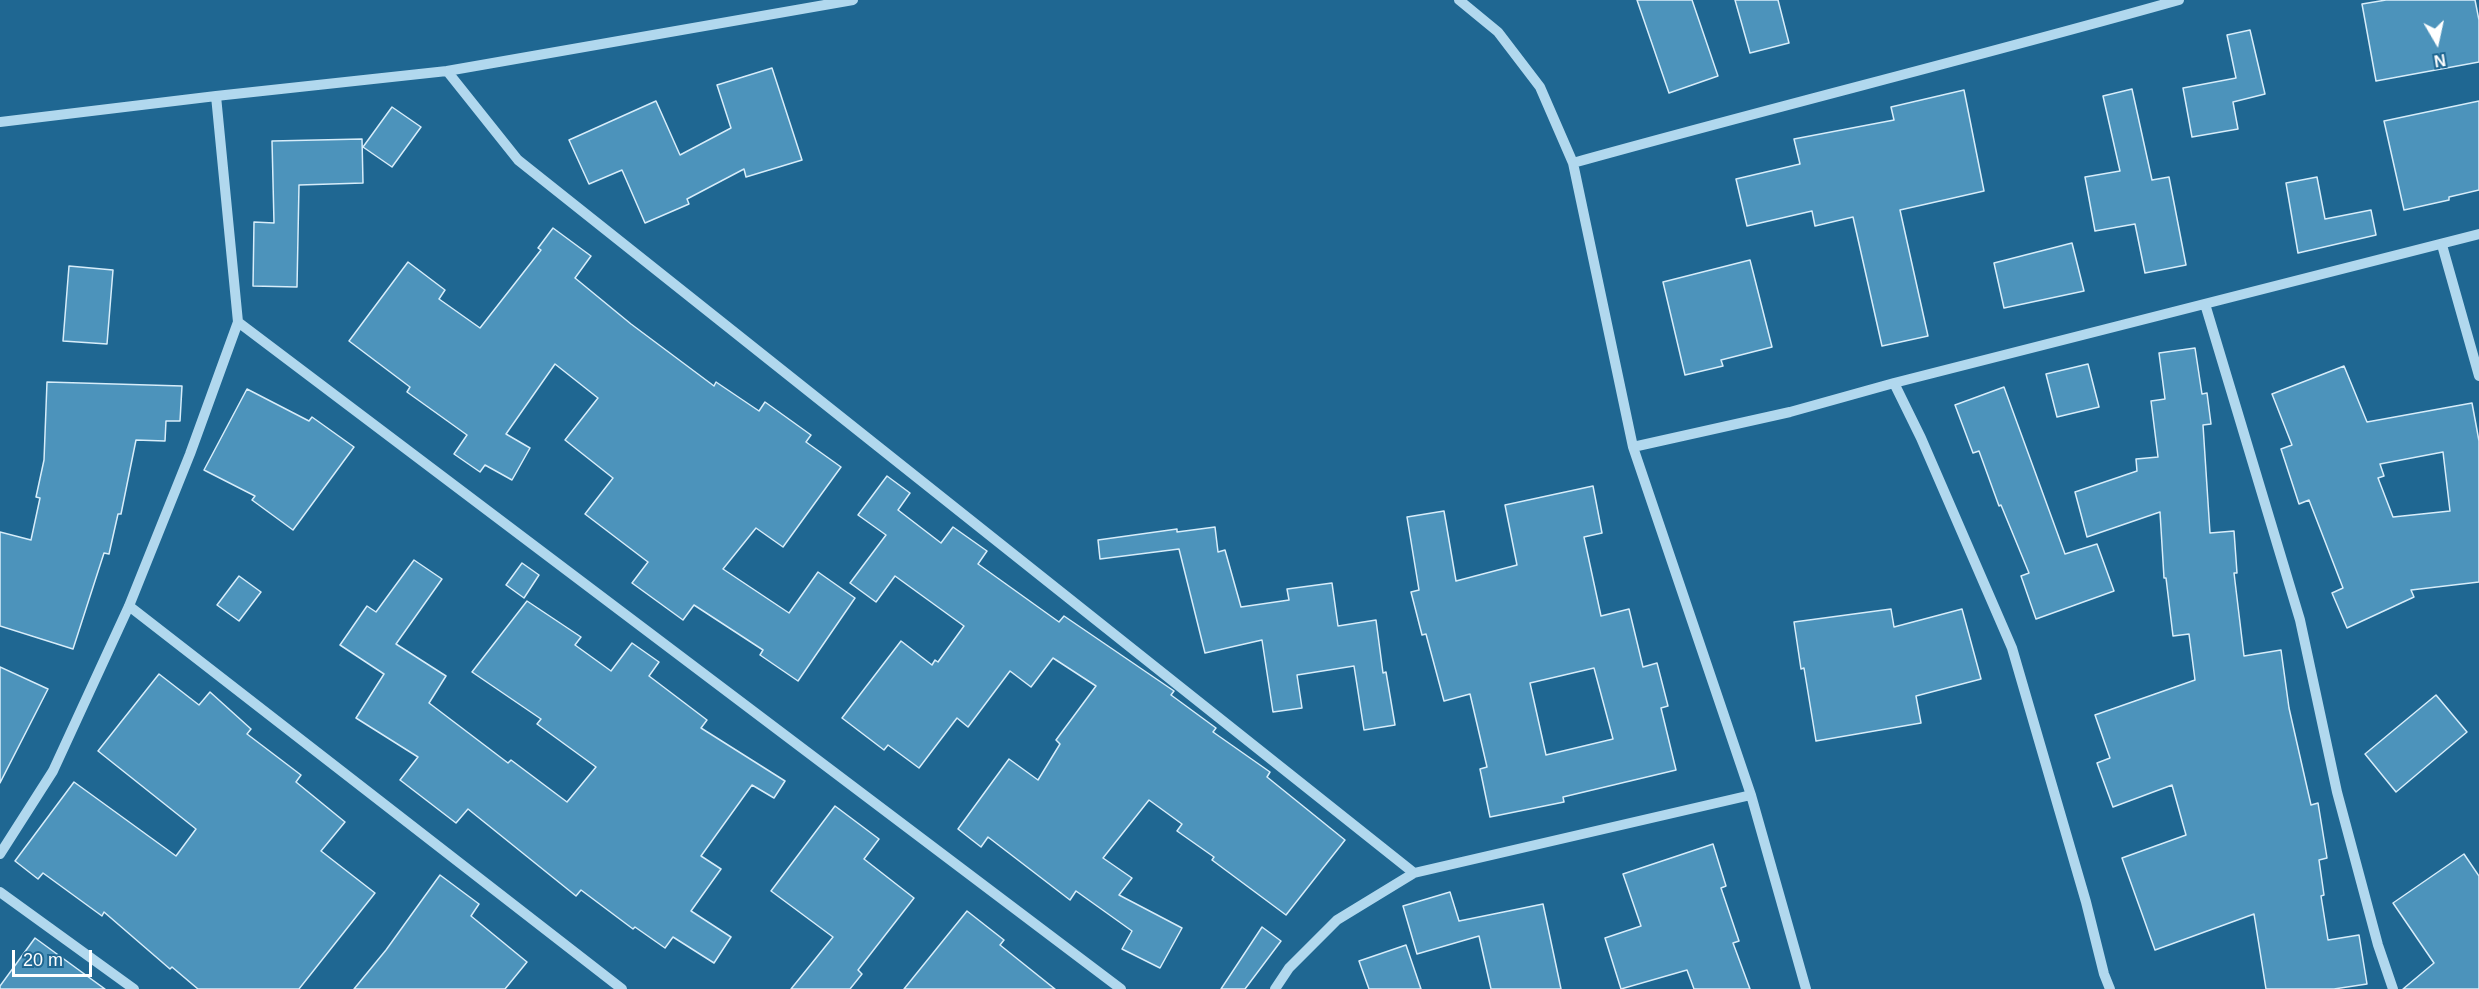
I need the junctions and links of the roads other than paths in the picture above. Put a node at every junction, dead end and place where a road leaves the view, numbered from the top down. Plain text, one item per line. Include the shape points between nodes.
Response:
1 (853, 0) edge
2 (1459, 0) edge
3 (2179, 0) edge
4 (447, 70) junction
5 (216, 96) junction
6 (0, 122) edge
7 (1573, 163) junction
8 (2479, 234) edge
9 (2442, 244) junction
10 (2205, 304) junction
11 (238, 322) junction
12 (2479, 376) edge
13 (1894, 383) junction
14 (1633, 447) junction
15 (129, 606) junction
16 (1751, 795) junction
17 (0, 854) edge
18 (1414, 873) junction
19 (0, 892) edge
20 (134, 989) edge
21 (622, 989) edge
22 (1121, 989) edge
23 (1275, 989) edge
24 (1806, 989) edge
25 (2110, 989) edge
26 (2393, 989) edge

1 - 4 street
2 - 7 street via 1498,32 1540,87
3 - 7 street
4 - 5 street
4 - 18 street via 519,160
5 - 6 street
5 - 11 street
7 - 14 street
8 - 9 street
9 - 10 street
9 - 12 street
10 - 13 street
10 - 26 street via 2301,620 2337,792
11 - 15 street
11 - 22 street
13 - 14 street via 1790,412
13 - 25 street via 2012,648
14 - 16 street
15 - 17 street via 53,771
15 - 21 street
16 - 18 street
16 - 24 street
18 - 23 street via 1337,920 1289,968
19 - 20 street

